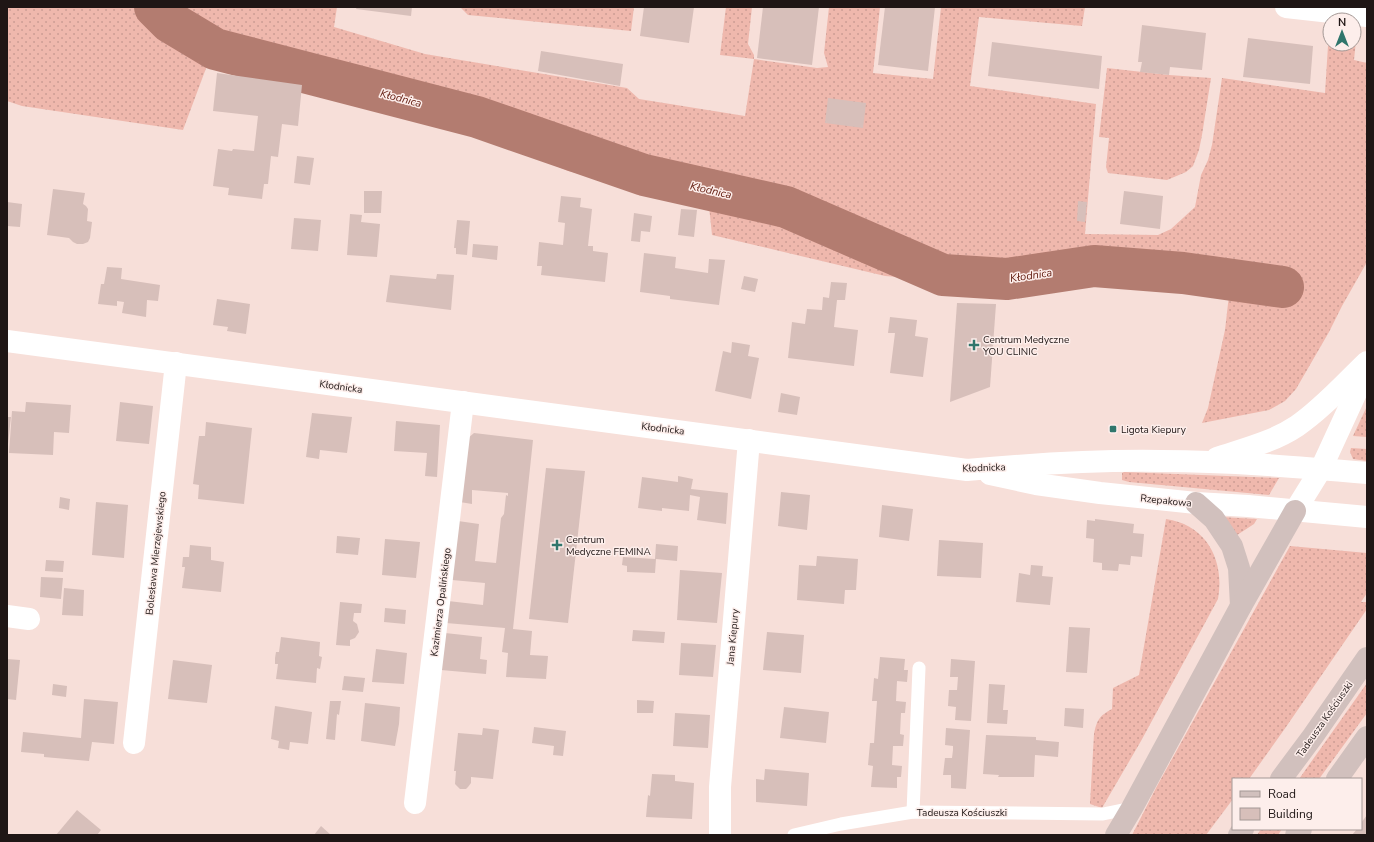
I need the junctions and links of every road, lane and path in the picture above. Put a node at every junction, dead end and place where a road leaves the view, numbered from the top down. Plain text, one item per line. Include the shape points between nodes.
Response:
1 (1286, 7) edge
2 (1367, 16) edge
3 (7, 341) edge
4 (1367, 362) edge
5 (176, 363) junction
6 (1367, 369) edge
7 (463, 402) junction
8 (749, 440) junction
9 (1205, 462) junction
10 (1321, 469) junction
11 (967, 470) junction
12 (1367, 474) edge
13 (1196, 503) junction
14 (1295, 511) junction
15 (1367, 517) edge
16 (1241, 606) junction
17 (7, 616) edge
18 (29, 619) dead end
19 (1367, 658) edge
20 (919, 668) dead end
21 (1367, 737) edge
22 (134, 743) dead end
23 (1282, 778) edge
24 (1338, 778) edge
25 (415, 802) dead end
26 (1132, 808) junction
27 (913, 812) junction
28 (720, 835) edge
29 (794, 835) edge
30 (1116, 835) edge

1 - 2 street
3 - 5 street, Kłodnicka
4 - 9 street via 1318,410 1295,427 1262,444
5 - 7 street, Kłodnicka
5 - 22 street, Bolesława Mierzejewskiego
6 - 10 street
7 - 8 street, Kłodnicka
7 - 25 street, Kazimierza Opalińskiego
8 - 11 street, Kłodnicka
8 - 28 street, Jana Kiepury via 720,787
9 - 10 street, Kłodnicka
9 - 11 street, Kłodnicka via 1160,460 1048,463
10 - 12 street
10 - 14 street
11 - 13 street, Rzepakowa via 1036,484
13 - 14 street, Rzepakowa
13 - 16 main road via 1214,519 1232,546 1239,568
14 - 15 street, Rzepakowa
14 - 16 main road
16 - 26 main road
17 - 18 street
19 - 23 main road, Tadeusza Kościuszki
20 - 27 lane
21 - 24 main road
26 - 27 lane, Tadeusza Kościuszki via 1103,814
26 - 30 main road
27 - 29 lane, Tadeusza Kościuszki

